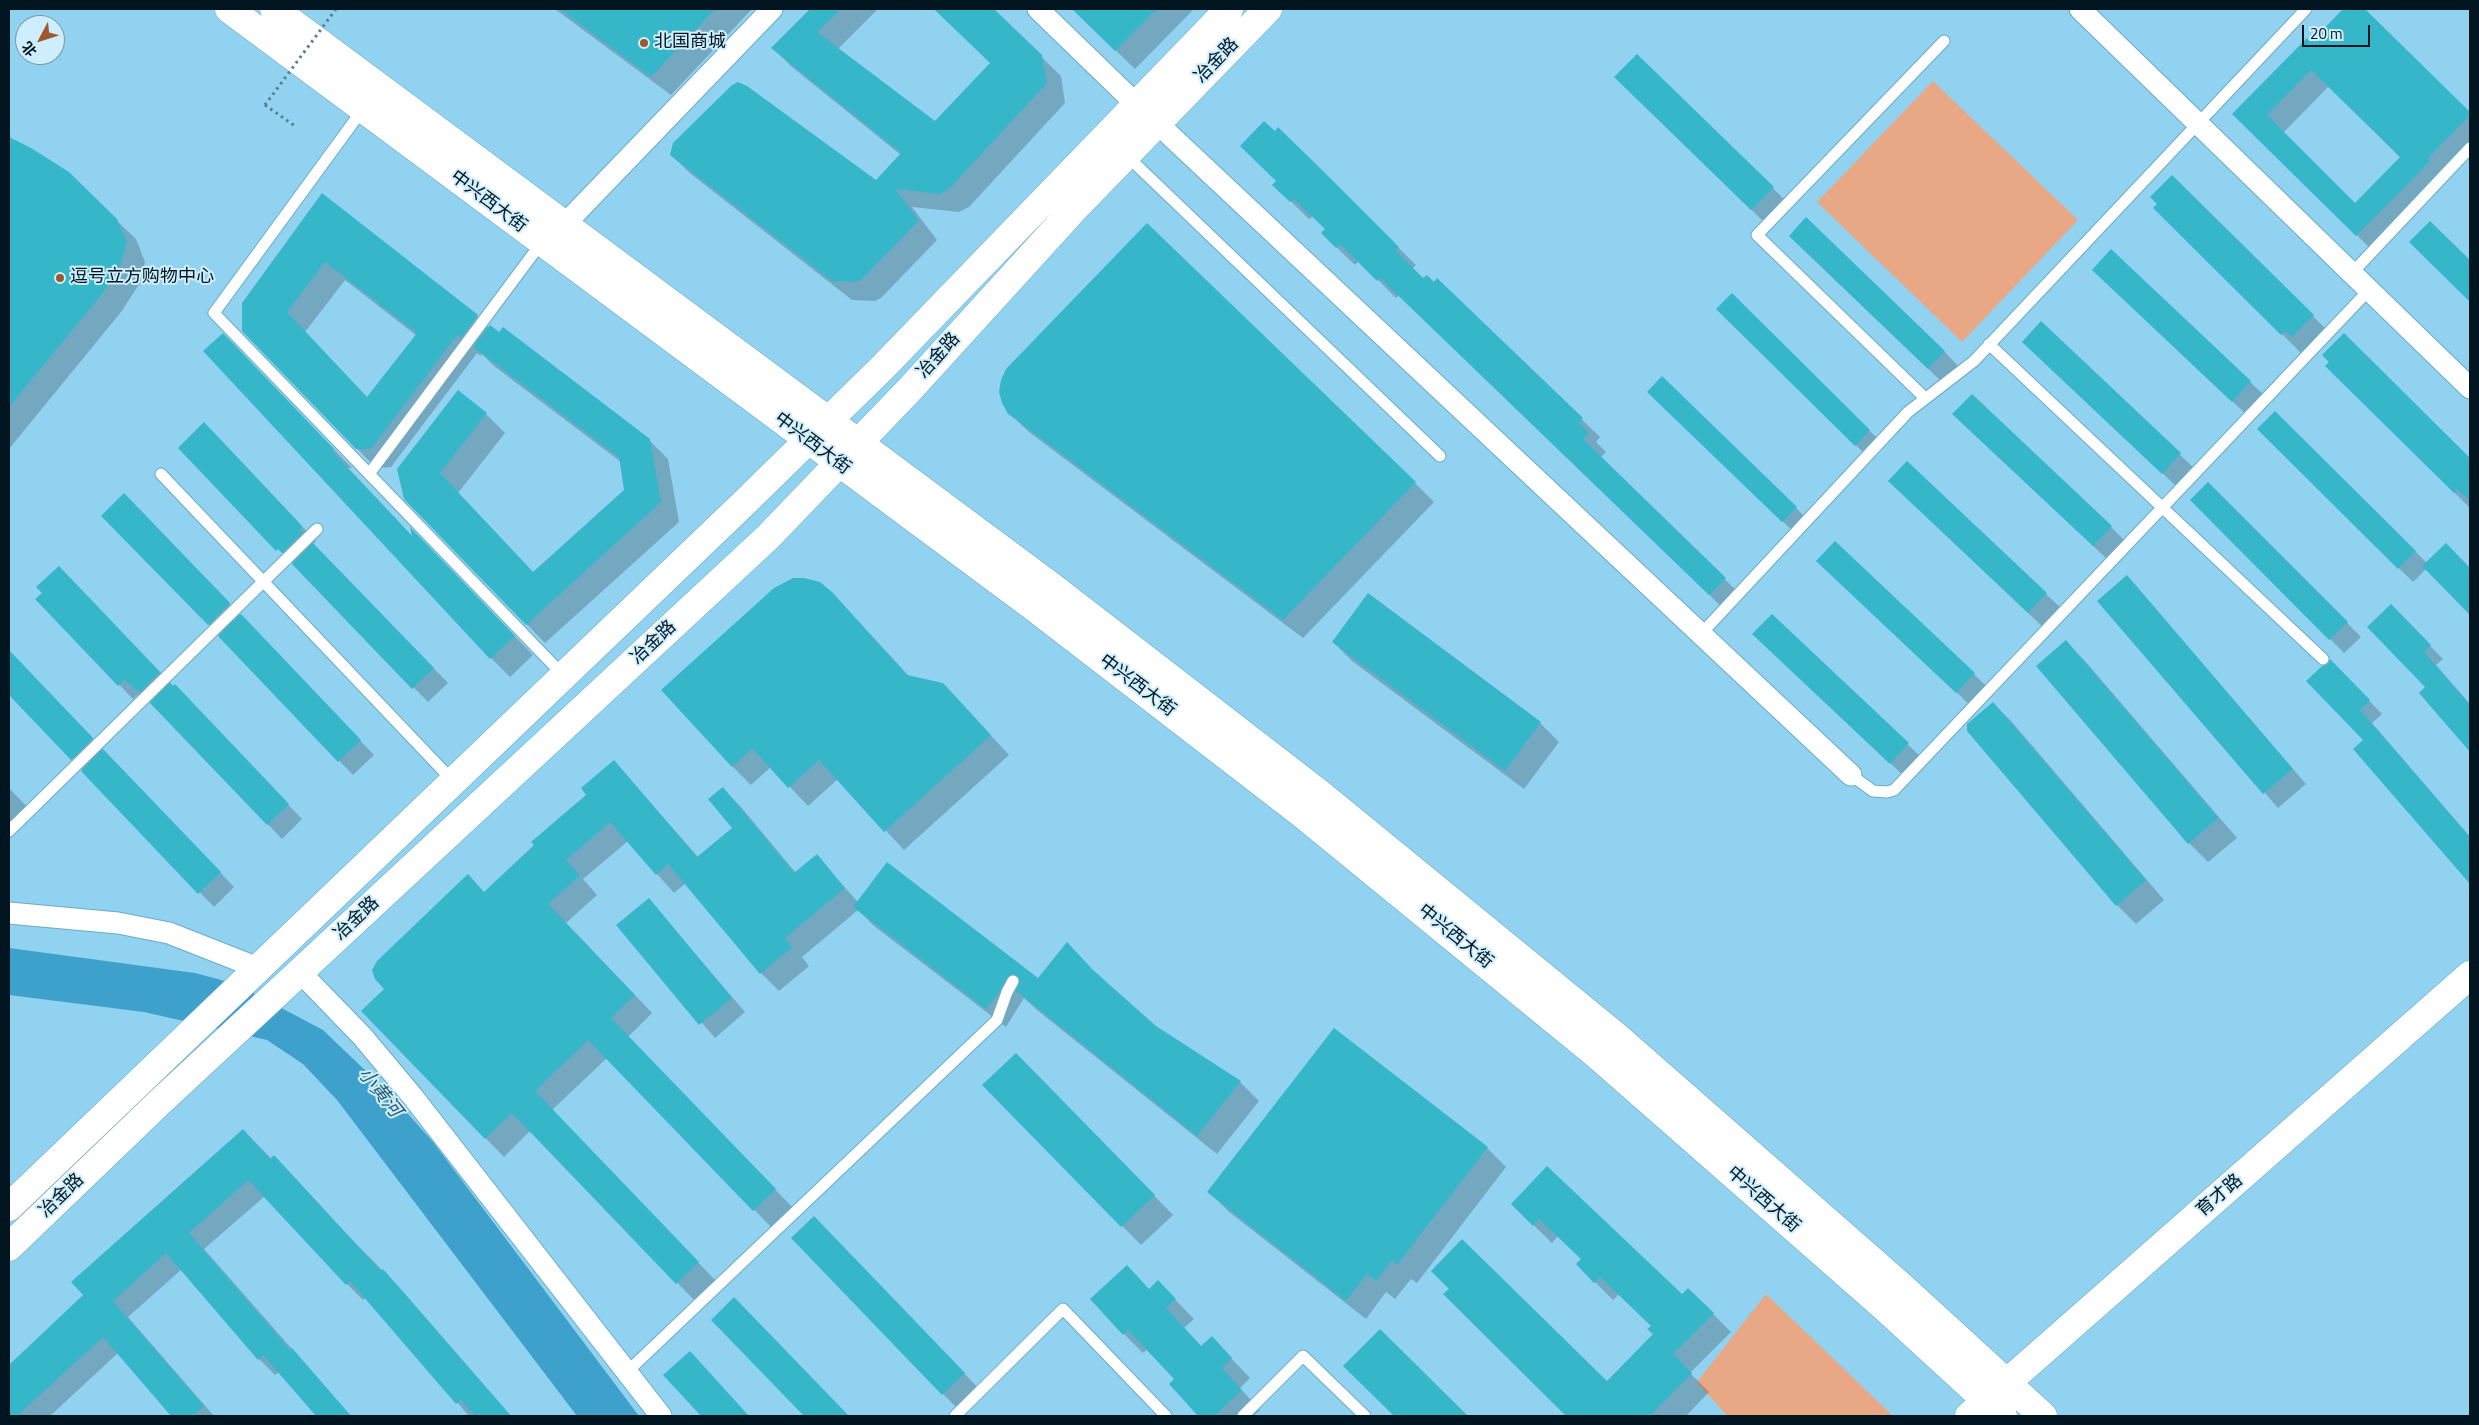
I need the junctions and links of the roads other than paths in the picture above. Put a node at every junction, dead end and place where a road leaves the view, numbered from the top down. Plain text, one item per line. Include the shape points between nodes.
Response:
1 (229, 9) edge
2 (274, 9) edge
3 (772, 9) edge
4 (1038, 9) edge
5 (1229, 9) edge
6 (1268, 9) edge
7 (2080, 9) edge
8 (2306, 9) edge
9 (1944, 41) dead end
10 (1136, 104) junction
11 (363, 109) junction
12 (1157, 123) junction
13 (2198, 123) junction
14 (2470, 148) edge
15 (1126, 155) junction
16 (564, 225) junction
17 (542, 242) junction
18 (2352, 273) junction
19 (2369, 290) junction
20 (1989, 344) junction
21 (2470, 388) edge
22 (1924, 397) junction
23 (827, 421) junction
24 (808, 440) junction
25 (858, 444) junction
26 (1440, 456) dead end
27 (838, 463) junction
28 (161, 474) dead end
29 (369, 474) junction
30 (2162, 508) junction
31 (317, 529) dead end
32 (264, 582) junction
33 (1701, 634) junction
34 (2324, 659) dead end
35 (564, 676) junction
36 (1850, 775) joint
37 (454, 781) junction
38 (9, 831) edge
39 (9, 913) edge
40 (300, 972) junction
41 (2470, 975) edge
42 (250, 976) junction
43 (1013, 981) dead end
44 (9, 1207) edge
45 (9, 1247) edge
46 (626, 1372) junction
47 (2007, 1383) junction
48 (1986, 1411) edge
49 (661, 1416) edge
50 (955, 1416) edge
51 (1166, 1416) edge
52 (1243, 1416) edge
53 (1364, 1416) edge
54 (2043, 1416) edge

1 - 11 main road, 中兴西大街
2 - 16 main road, 中兴西大街
3 - 16 street
4 - 10 street
5 - 10 main road, 冶金路
6 - 12 main road, 冶金路
7 - 13 street
8 - 13 lane
9 - 22 lane via 1756,235
10 - 23 main road, 冶金路
11 - 17 main road, 中兴西大街
11 - 29 lane via 214,313
12 - 15 main road, 冶金路
12 - 33 street
13 - 18 street
13 - 20 lane
14 - 18 lane
15 - 25 main road, 冶金路
15 - 26 lane
16 - 23 main road, 中兴西大街
17 - 24 main road, 中兴西大街
17 - 29 lane
18 - 19 street
19 - 21 street
19 - 30 lane
20 - 22 lane via 1974,361
20 - 30 lane
22 - 33 lane
23 - 24 main road, 冶金路
23 - 25 main road, 中兴西大街
24 - 27 main road, 中兴西大街
24 - 35 main road, 冶金路
25 - 27 main road, 冶金路
25 - 47 main road, 中兴西大街 via 1218,714 1457,904 1759,1160
27 - 40 main road, 冶金路 via 768,537
27 - 48 main road, 中兴西大街 via 1187,724 1402,894 1742,1180
28 - 32 lane
29 - 35 lane
30 - 34 lane
30 - 36 lane via 1894,790 1873,791
31 - 32 lane
32 - 37 lane
32 - 38 lane
33 - 36 street
35 - 37 main road, 冶金路
37 - 42 main road, 冶金路
39 - 42 street via 118,923 169,933
40 - 45 main road, 冶金路
40 - 46 street via 362,1036 413,1097
41 - 47 main road, 育才路
42 - 44 main road, 冶金路
43 - 46 lane via 997,1020
46 - 49 street
47 - 48 main road, 育才路
47 - 54 main road, 中兴西大街
50 - 51 lane via 1063,1309
52 - 53 lane via 1303,1356

